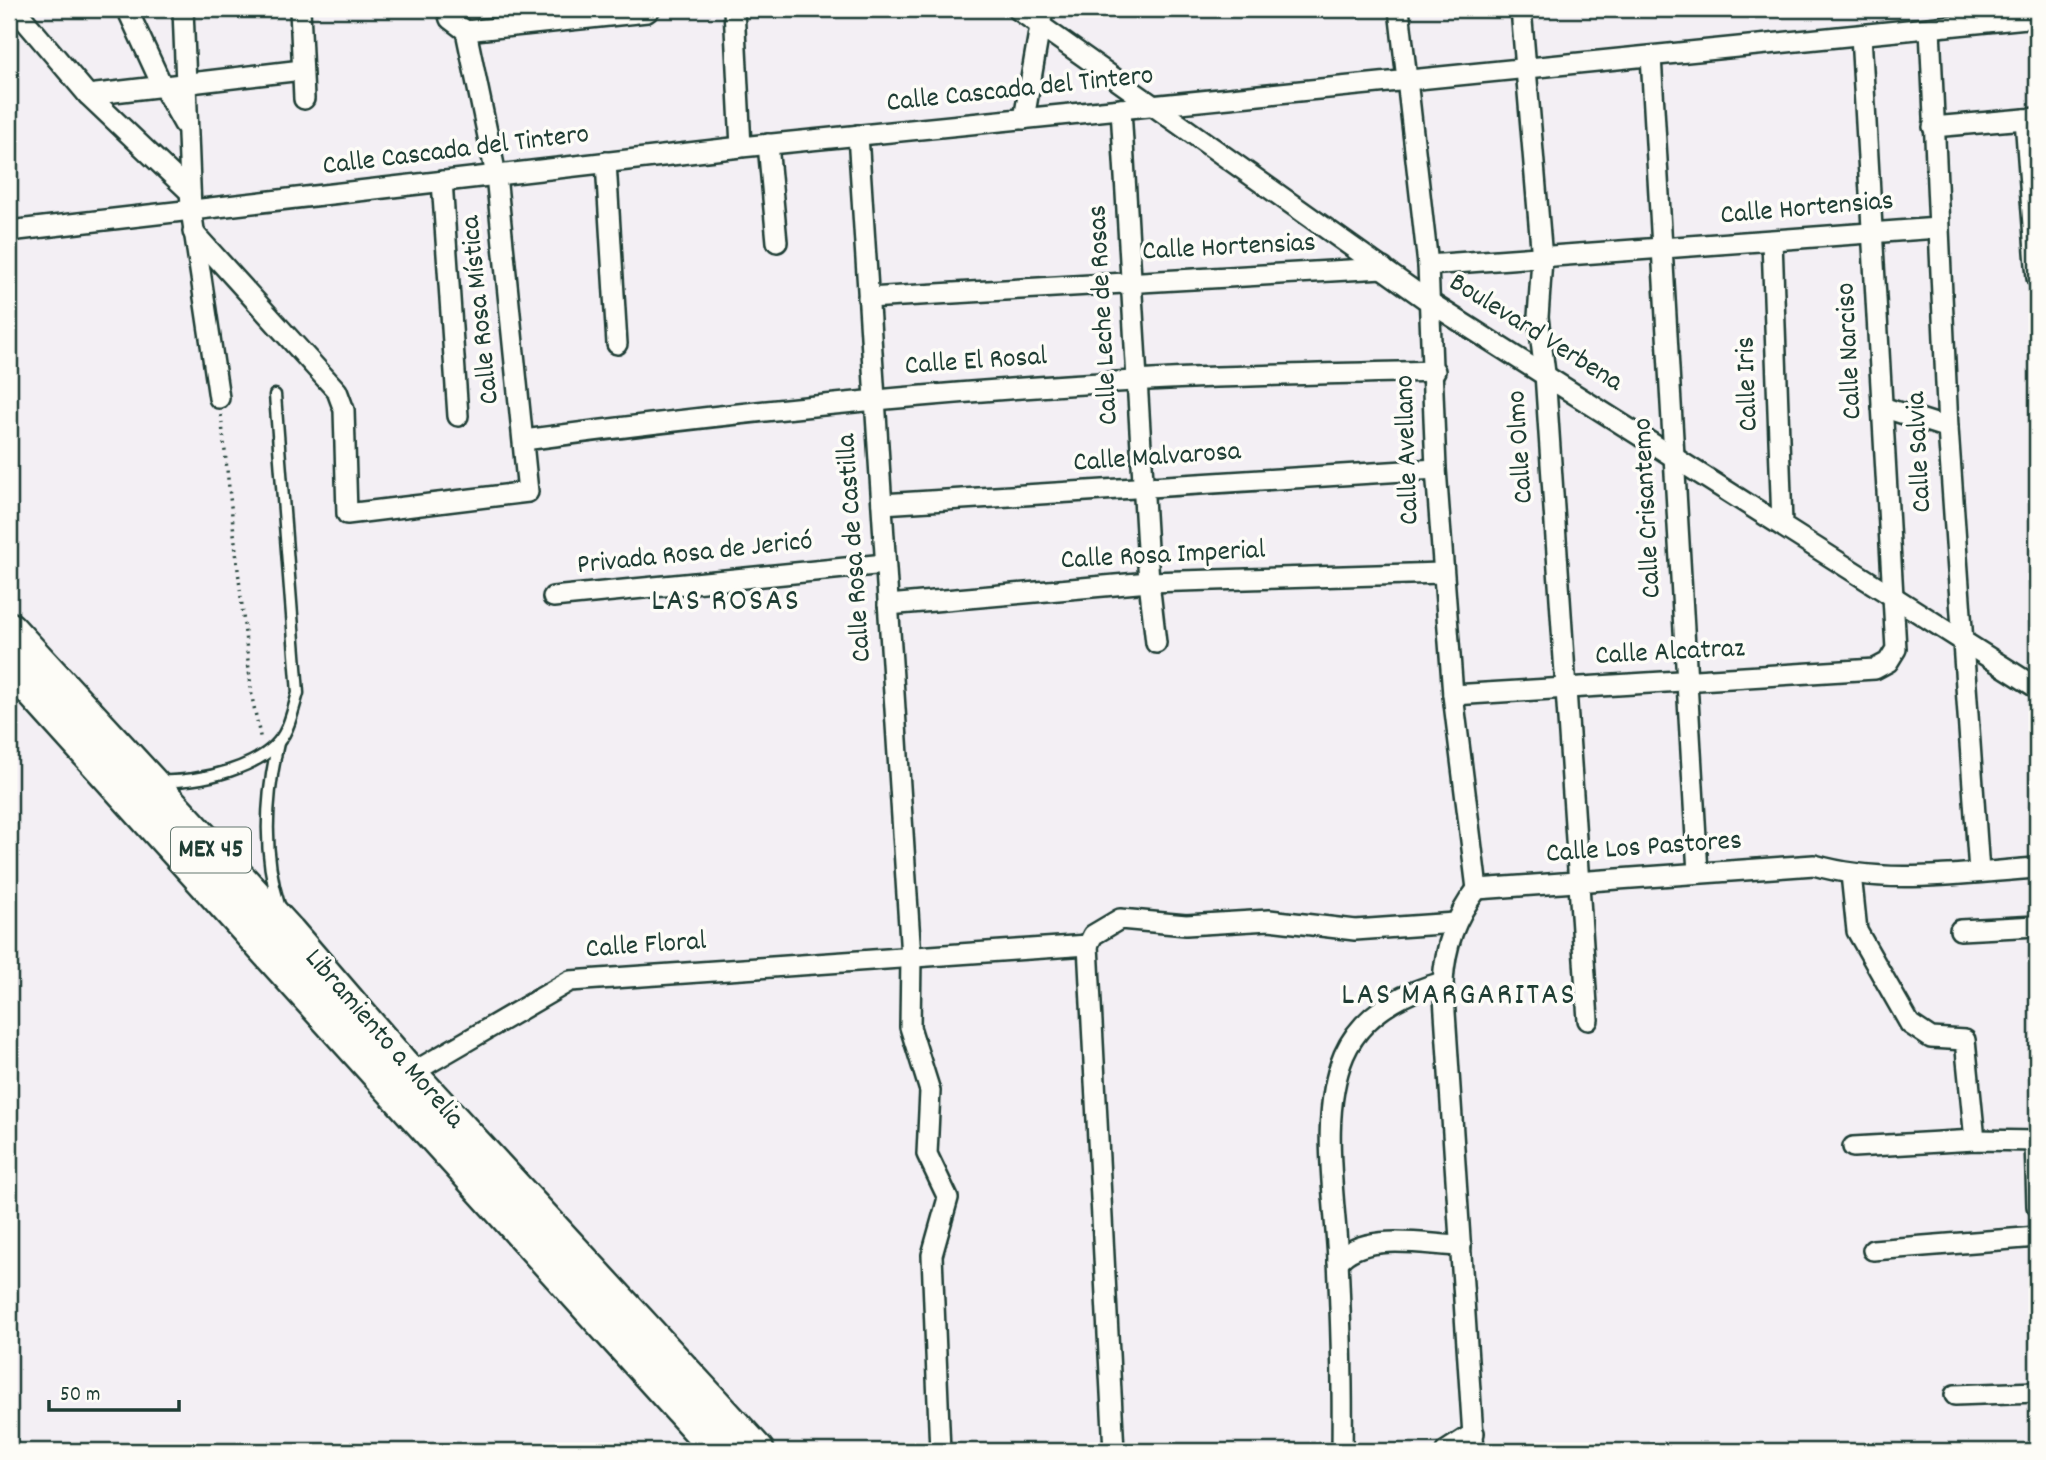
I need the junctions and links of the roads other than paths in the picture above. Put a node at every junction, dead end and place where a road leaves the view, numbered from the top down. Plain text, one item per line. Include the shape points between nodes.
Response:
1 (15, 9) edge
2 (127, 9) edge
3 (183, 9) edge
4 (300, 9) edge
5 (446, 9) edge
6 (650, 9) edge
7 (734, 9) edge
8 (1017, 9) edge
9 (1399, 9) edge
10 (1521, 9) edge
11 (555, 15) edge
12 (1041, 17) edge
13 (2037, 17) edge
14 (1930, 28) junction
15 (466, 31) junction
16 (1861, 35) junction
17 (1650, 56) junction
18 (1525, 68) junction
19 (302, 70) junction
20 (1405, 80) junction
21 (185, 82) junction
22 (162, 85) junction
23 (88, 95) junction
24 (303, 99) dead end
25 (1154, 106) junction
26 (1121, 109) junction
27 (1024, 118) junction
28 (2031, 119) edge
29 (186, 126) junction
30 (1933, 127) junction
31 (858, 135) junction
32 (768, 144) junction
33 (741, 147) junction
34 (606, 162) junction
35 (496, 175) junction
36 (442, 181) junction
37 (190, 201) junction
38 (1938, 228) junction
39 (9, 231) edge
40 (193, 232) junction
41 (1872, 233) junction
42 (1772, 241) junction
43 (777, 242) dead end
44 (1662, 250) junction
45 (1542, 259) junction
46 (1429, 265) junction
47 (1383, 268) junction
48 (2037, 278) edge
49 (1131, 283) junction
50 (868, 298) junction
51 (1431, 303) junction
52 (617, 344) dead end
53 (1435, 371) junction
54 (1545, 373) junction
55 (1137, 380) junction
56 (275, 395) dead end
57 (219, 398) road end
58 (875, 399) junction
59 (1882, 407) junction
60 (458, 416) dead end
61 (1948, 428) junction
62 (524, 440) junction
63 (1674, 455) junction
64 (1436, 469) junction
65 (1143, 488) junction
66 (881, 504) junction
67 (1782, 524) junction
68 (885, 564) junction
69 (1442, 573) junction
70 (1149, 582) junction
71 (1892, 595) junction
72 (553, 597) dead end
73 (888, 605) junction
74 (9, 629) edge
75 (1961, 639) junction
76 (1156, 643) dead end
77 (1888, 662) joint
78 (9, 665) edge
79 (1687, 681) junction
80 (1565, 688) junction
81 (2037, 688) edge
82 (1452, 695) junction
83 (278, 743) junction
84 (146, 781) junction
85 (2037, 868) edge
86 (1979, 872) junction
87 (1698, 873) junction
88 (1851, 874) junction
89 (1579, 882) junction
90 (1477, 889) junction
91 (1455, 923) junction
92 (2037, 926) edge
93 (1960, 930) dead end
94 (288, 932) junction
95 (1088, 945) junction
96 (911, 957) junction
97 (1443, 982) junction
98 (1588, 1020) dead end
99 (410, 1074) junction
100 (1975, 1140) junction
101 (2036, 1141) edge
102 (1853, 1147) dead end
103 (2037, 1206) edge
104 (2037, 1237) edge
105 (1461, 1246) junction
106 (1873, 1250) dead end
107 (1338, 1262) junction
108 (2037, 1392) edge
109 (1955, 1395) dead end
110 (1474, 1442) edge
111 (719, 1451) edge
112 (757, 1451) edge
113 (940, 1451) edge
114 (1114, 1451) edge
115 (1342, 1451) edge
116 (1446, 1451) edge

1 - 23 street
2 - 22 street
3 - 21 street
4 - 19 street
5 - 15 street via 450,19
6 - 11 street
7 - 33 street
8 - 12 street, Boulevard Verbena
9 - 20 street, Calle Avellano
10 - 18 street, Calle Olmo
11 - 15 street
12 - 25 street, Boulevard Verbena
12 - 27 street
13 - 14 street, Calle Cascada del Tintero
14 - 16 street, Calle Cascada del Tintero
14 - 30 street, Calle Salvia
15 - 35 street, Calle Rosa Mística
16 - 17 street, Calle Cascada del Tintero
16 - 41 street, Calle Narciso
17 - 18 street, Calle Cascada del Tintero
17 - 44 street, Calle Crisantemo
18 - 20 street, Calle Cascada del Tintero
18 - 45 street, Calle Olmo
19 - 21 street
19 - 24 street
20 - 25 street, Calle Cascada del Tintero
20 - 46 street, Calle Avellano
21 - 22 street
21 - 29 street
22 - 23 street
22 - 29 street
23 - 37 street
25 - 26 street, Calle Cascada del Tintero
25 - 47 street, Boulevard Verbena
26 - 27 street, Calle Cascada del Tintero
26 - 49 street, Calle Leche de Rosas
27 - 31 street, Calle Cascada del Tintero
28 - 30 street
28 - 48 street
29 - 37 street
30 - 38 street, Calle Salvia
31 - 32 street, Calle Cascada del Tintero
31 - 50 street, Calle Rosa de Castilla
32 - 33 street, Calle Cascada del Tintero
32 - 43 street
33 - 34 street, Calle Cascada del Tintero
34 - 35 street, Calle Cascada del Tintero
34 - 52 street
35 - 36 street, Calle Cascada del Tintero
35 - 62 street, Calle Rosa Mística
36 - 37 street, Calle Cascada del Tintero
36 - 60 street
37 - 39 street, Calle Cascada del Tintero
37 - 40 street
38 - 41 street, Calle Hortensias
38 - 61 street, Calle Salvia
40 - 57 street
40 - 62 street, Calle Rosa Mística via 340,395 347,514 528,492
41 - 42 street, Calle Hortensias
41 - 59 street, Calle Narciso
42 - 44 street, Calle Hortensias
42 - 67 street, Calle Iris
44 - 45 street, Calle Hortensias
44 - 63 street, Calle Crisantemo
45 - 46 street, Calle Hortensias
45 - 54 street, Calle Olmo via 1538,317
46 - 51 street, Calle Avellano
47 - 49 street, Calle Hortensias
47 - 51 street, Boulevard Verbena
49 - 50 street, Calle Hortensias
49 - 55 street, Calle Leche de Rosas
50 - 58 street, Calle Rosa de Castilla
51 - 53 street, Calle Avellano
51 - 54 street, Boulevard Verbena
53 - 55 street, Calle El Rosal
53 - 64 street, Calle Avellano
54 - 63 street, Boulevard Verbena
54 - 80 street, Calle Olmo
55 - 58 street, Calle El Rosal
55 - 65 street, Calle Leche de Rosas
56 - 83 lane via 298,693
58 - 62 street, Calle El Rosal
58 - 66 street, Calle Rosa de Castilla
59 - 61 street
59 - 71 street, Calle Narciso
61 - 75 street, Calle Salvia
63 - 67 street, Boulevard Verbena
63 - 79 street, Calle Crisantemo
64 - 65 street, Calle Malvarosa
64 - 69 street, Calle Avellano
65 - 66 street, Calle Malvarosa
65 - 70 street, Calle Leche de Rosas
66 - 68 street, Calle Rosa de Castilla
67 - 71 street, Boulevard Verbena
68 - 72 street, Privada Rosa de Jericó
68 - 73 street, Calle Rosa de Castilla
69 - 70 street, Calle Rosa Imperial
69 - 82 street, Calle Avellano
70 - 73 street, Calle Rosa Imperial
70 - 76 street, Calle Leche de Rosas
71 - 75 street, Boulevard Verbena
71 - 77 street, Calle Narciso via 1896,649
73 - 96 street, Calle Rosa de Castilla
74 - 84 highway, Libramiento a Morelia / MEX 45
75 - 81 street, Boulevard Verbena
75 - 86 street, Calle Salvia
77 - 79 street, Calle Alcatraz via 1875,669
78 - 111 highway, Libramiento a Morelia / MEX 45
79 - 80 street, Calle Alcatraz
79 - 87 street, Calle Crisantemo
80 - 82 street, Calle Alcatraz
80 - 89 street, Calle Olmo
82 - 90 street, Calle Avellano
83 - 84 lane via 237,768 208,778
83 - 94 lane via 267,819 274,883
84 - 94 highway, Libramiento a Morelia / MEX 45
85 - 86 street, Calle Los Pastores
86 - 88 street, Calle Los Pastores via 1890,877
87 - 88 street, Calle Los Pastores via 1814,865
87 - 89 street, Calle Los Pastores
88 - 100 street via 1857,930 1910,1024 1931,1038 1965,1040
89 - 90 street, Calle Los Pastores
89 - 98 street, Calle Olmo
90 - 91 street
91 - 95 street via 1354,930 1269,920 1186,925 1120,919 1093,935
91 - 97 street
92 - 93 street
94 - 99 highway, Libramiento a Morelia / MEX 45
95 - 96 street, Calle Floral
95 - 114 street
96 - 99 street, Calle Floral via 570,981
96 - 113 street, Calle Rosa de Castilla via 910,1027 930,1091 928,1154 948,1198 932,1255
97 - 105 street
97 - 107 street via 1386,1005 1363,1026 1345,1053 1334,1082 1330,1114
99 - 112 highway, Libramiento a Morelia / MEX 45
100 - 101 street
100 - 102 street
101 - 103 street
104 - 106 street
105 - 107 street via 1368,1243 1346,1251
105 - 110 street
107 - 115 street
108 - 109 street
110 - 116 street

